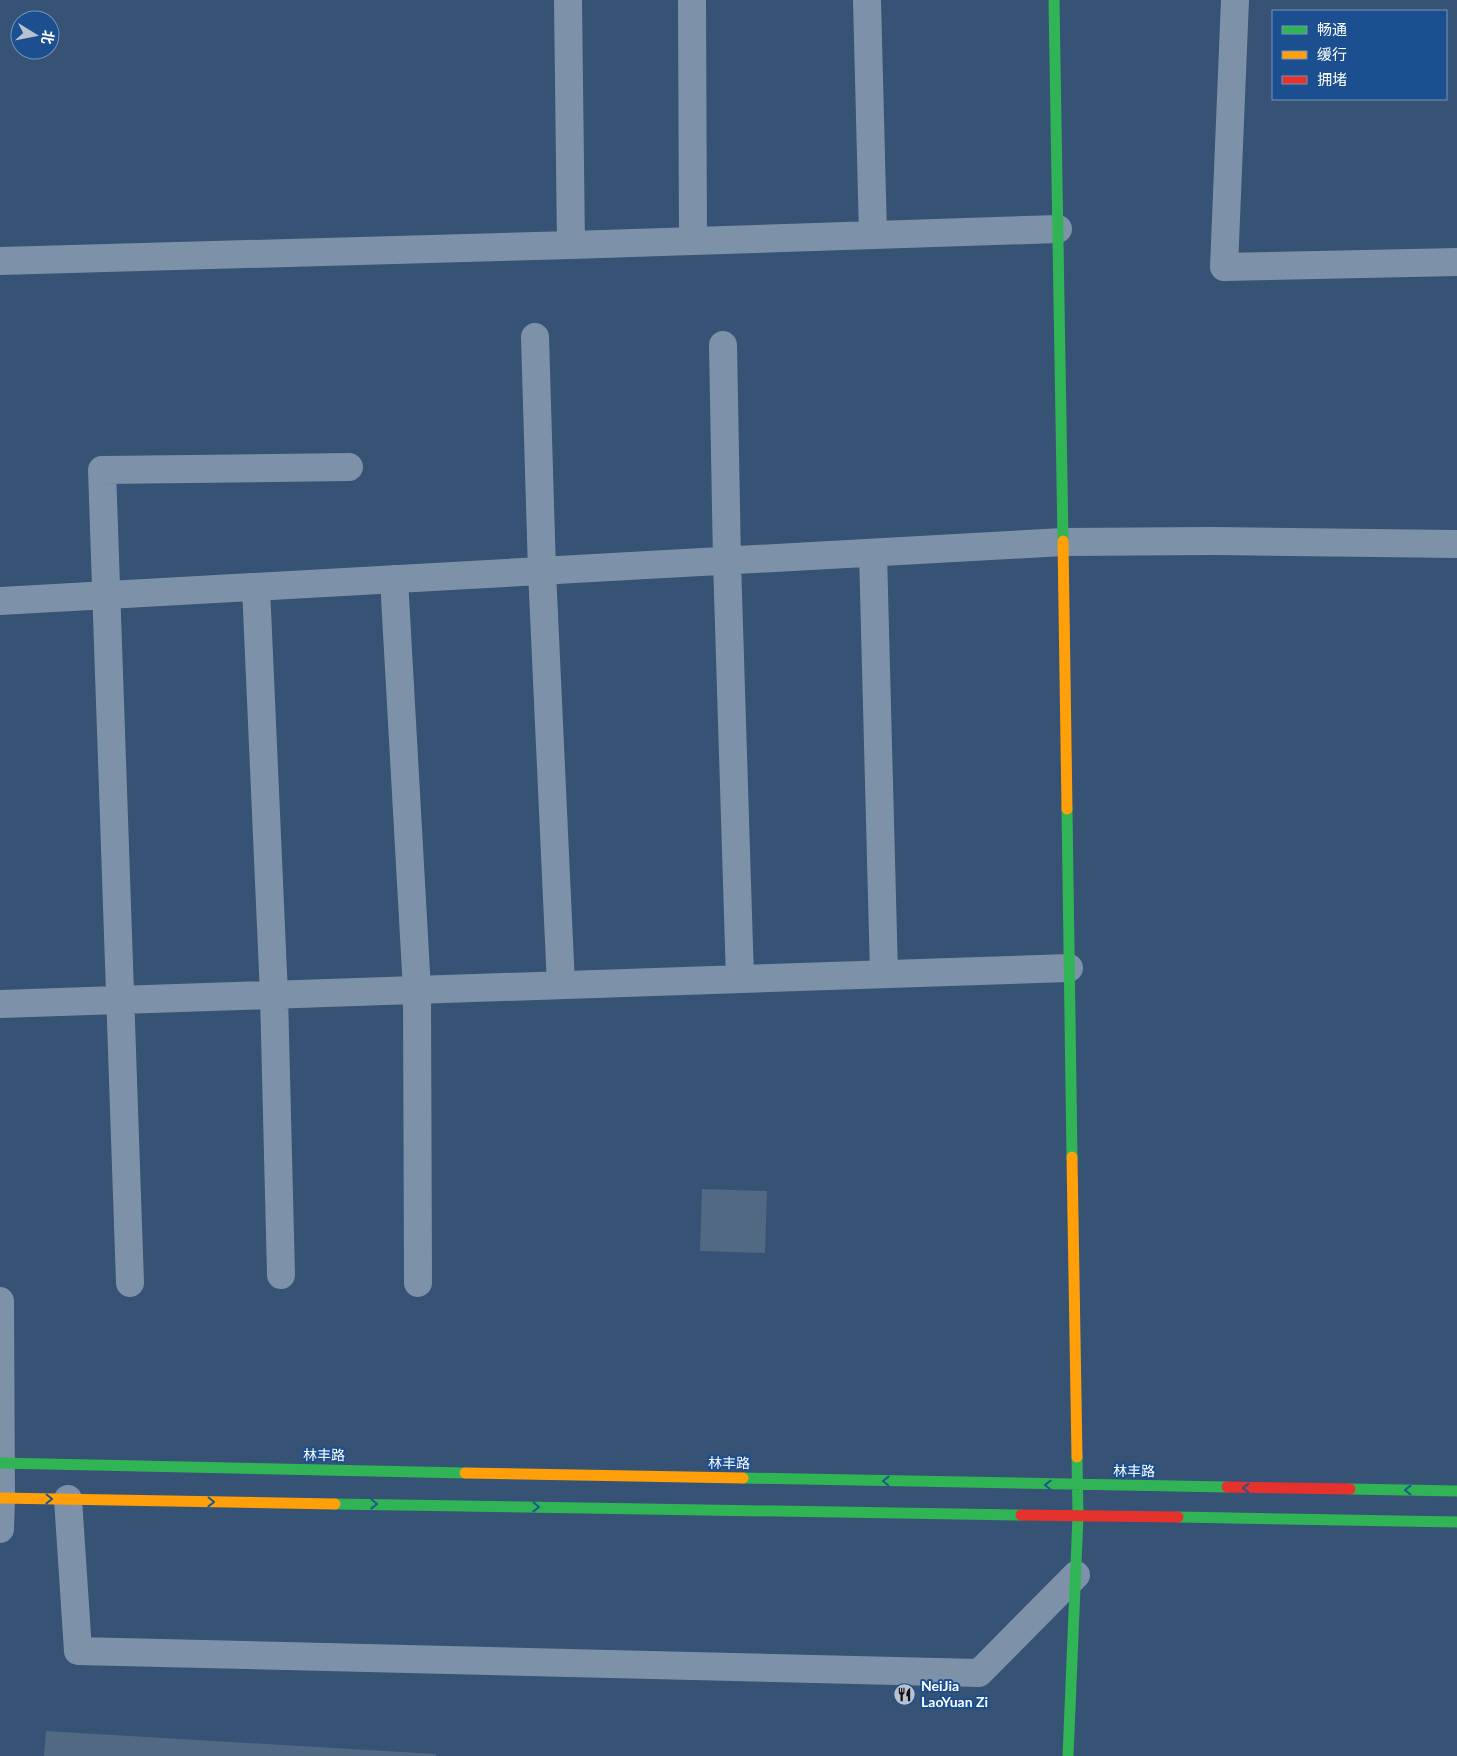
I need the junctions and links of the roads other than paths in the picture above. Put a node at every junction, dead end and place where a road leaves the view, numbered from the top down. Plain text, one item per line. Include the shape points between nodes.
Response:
1 (568, 0) edge
2 (692, 0) edge
3 (867, 0) edge
4 (1054, 0) edge
5 (1235, 0) edge
6 (1058, 229) junction
7 (872, 235) junction
8 (692, 241) junction
9 (571, 245) junction
10 (0, 261) edge
11 (1457, 262) edge
12 (535, 337) dead end
13 (723, 345) dead end
14 (349, 467) dead end
15 (1063, 542) junction
16 (1457, 544) edge
17 (873, 552) junction
18 (727, 561) junction
19 (542, 571) junction
20 (394, 579) junction
21 (256, 587) junction
22 (106, 595) junction
23 (0, 601) edge
24 (1069, 968) junction
25 (884, 974) junction
26 (740, 979) junction
27 (561, 985) junction
28 (417, 990) junction
29 (274, 994) junction
30 (121, 1000) junction
31 (0, 1004) edge
32 (282, 1275) dead end
33 (130, 1283) dead end
34 (418, 1283) dead end
35 (0, 1301) edge
36 (0, 1463) edge
37 (1077, 1485) junction
38 (1457, 1491) edge
39 (1, 1498) edge
40 (68, 1499) junction
41 (1078, 1516) junction
42 (1457, 1522) edge
43 (0, 1529) edge
44 (1076, 1576) junction
45 (1068, 1756) edge

1 - 9 street
2 - 8 street
3 - 7 street
4 - 6 main road
5 - 11 street via 1224,267
6 - 7 street
6 - 15 main road
7 - 8 street
8 - 9 street
9 - 10 street
12 - 19 street
13 - 18 street
14 - 22 street via 102,470
15 - 16 street
15 - 17 street
15 - 24 main road
17 - 18 street
17 - 25 street
18 - 19 street
18 - 26 street
19 - 20 street
19 - 27 street
20 - 21 street
20 - 28 street
21 - 22 street
21 - 29 street
22 - 23 street
22 - 30 street
24 - 25 street
24 - 37 main road
25 - 26 street
26 - 27 street
27 - 28 street
28 - 29 street
28 - 34 street
29 - 30 street
29 - 32 street
30 - 31 street
30 - 33 street
35 - 36 street
37 -> 36 main road, 林丰路
36 - 39 street
38 -> 37 main road, 林丰路
37 - 41 main road
39 -> 40 main road
39 - 43 street
40 -> 41 main road
40 - 44 street via 78,1651 979,1674
41 - 42 main road
41 - 44 main road
44 - 45 main road

